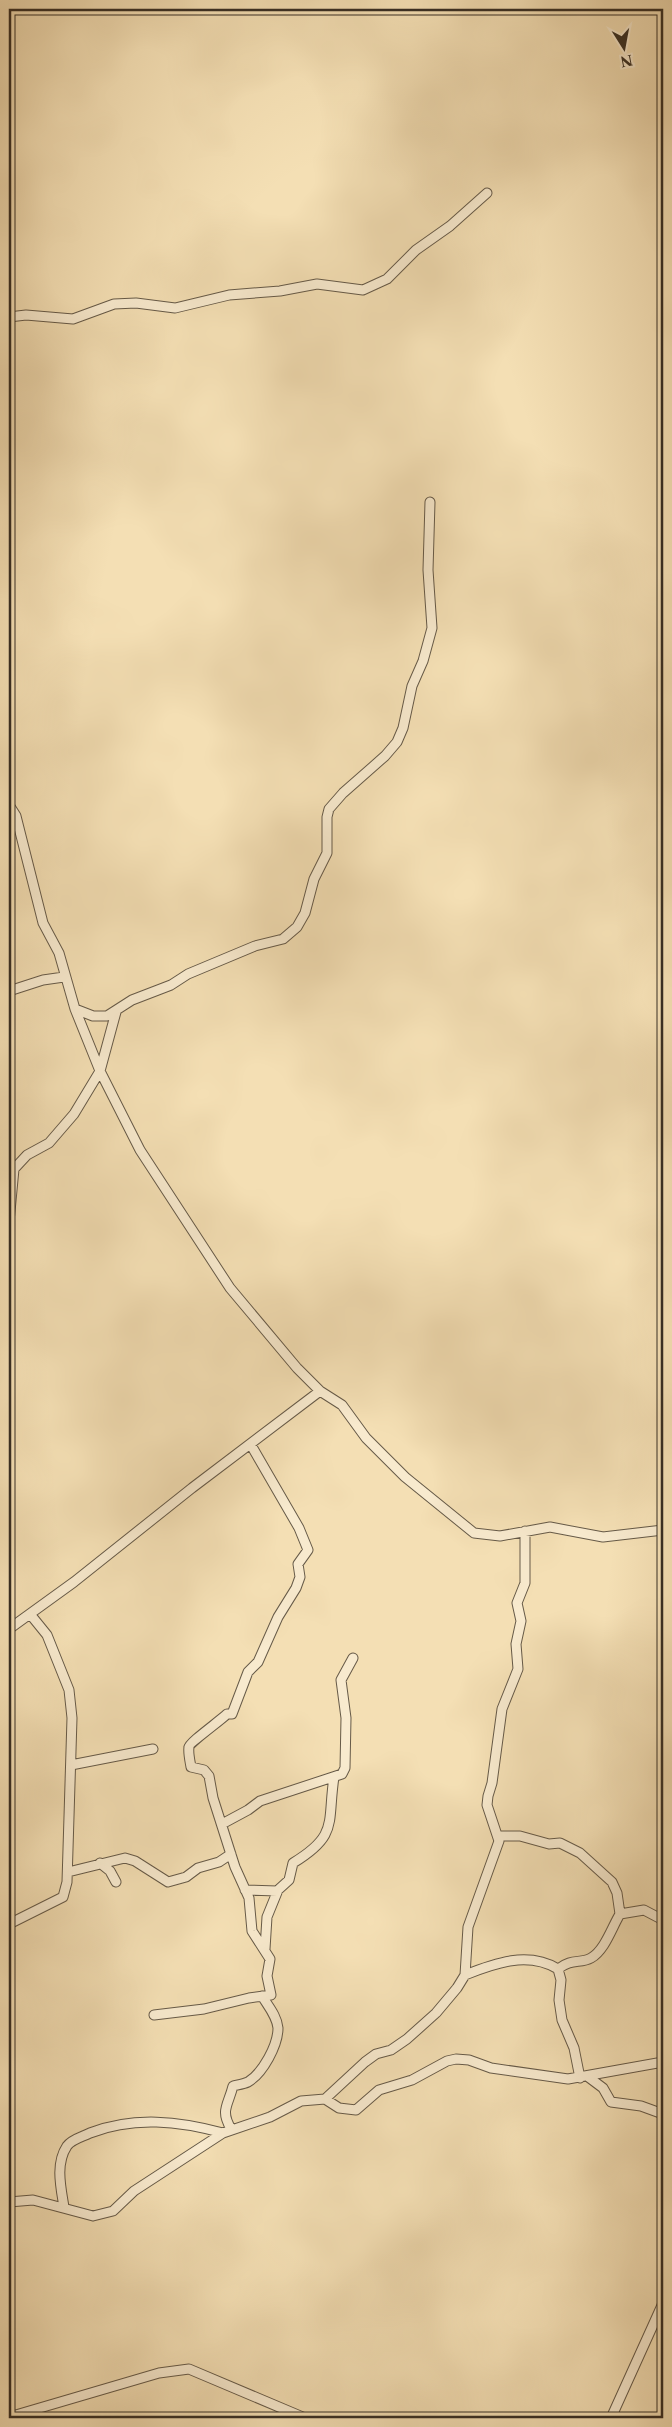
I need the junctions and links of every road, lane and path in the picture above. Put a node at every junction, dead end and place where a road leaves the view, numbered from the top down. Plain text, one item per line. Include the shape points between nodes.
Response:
1 (488, 193) dead end
2 (9, 317) edge
3 (430, 502) dead end
4 (9, 805) edge
5 (64, 977) junction
6 (9, 992) edge
7 (75, 1009) junction
8 (116, 1012) junction
9 (100, 1071) junction
10 (9, 1222) edge
11 (9, 1226) edge
12 (9, 1240) edge
13 (320, 1391) junction
14 (251, 1445) junction
15 (663, 1530) edge
16 (525, 1531) junction
17 (30, 1614) junction
18 (9, 1629) edge
19 (353, 1658) dead end
20 (153, 1749) dead end
21 (71, 1765) junction
22 (334, 1777) junction
23 (222, 1824) junction
24 (498, 1836) junction
25 (231, 1854) junction
26 (100, 1863) junction
27 (68, 1872) junction
28 (116, 1882) dead end
29 (245, 1890) junction
30 (277, 1891) junction
31 (620, 1914) junction
32 (663, 1920) edge
33 (9, 1924) edge
34 (264, 1949) junction
35 (558, 1968) junction
36 (465, 1975) junction
37 (262, 1996) junction
38 (154, 2015) dead end
39 (663, 2062) edge
40 (584, 2077) junction
41 (325, 2099) junction
42 (663, 2114) edge
43 (227, 2131) junction
44 (9, 2202) edge
45 (64, 2207) junction
46 (663, 2303) edge
47 (660, 2316) edge
48 (28, 2414) edge
49 (9, 2417) edge
50 (305, 2418) edge
51 (610, 2418) edge

1 - 2 street via 416,250 387,279 363,290 317,284 229,295 175,308 123,304 105,306 72,319 26,315
3 - 8 street via 428,562 432,628 412,686 403,728 397,742 385,756 329,809 327,853 297,927 283,939 255,946 188,974 171,985 132,1000
4 - 5 street via 16,816 43,923 58,953
5 - 6 street via 43,980
5 - 7 street
7 - 8 street via 101,1018
7 - 9 street
8 - 9 street
9 - 10 street via 74,1114 49,1143 27,1155 14,1169
9 - 13 street via 140,1150 210,1260 272,1340
11 - 12 street
13 - 14 street
13 - 16 street via 342,1405 366,1438 405,1478 468,1529 474,1533 500,1536
14 - 17 street
14 - 23 street via 299,1528 308,1550 298,1564 300,1578 296,1588 278,1617 258,1662 248,1672 232,1714 227,1714 191,1742 188,1748 191,1767 204,1770 209,1776
15 - 16 street via 604,1537 550,1527
16 - 24 street via 525,1583 517,1603 521,1621 516,1644 518,1668 502,1709 487,1805
17 - 18 street
17 - 21 street via 47,1635 69,1690
19 - 22 street via 341,1680 346,1718 346,1768
20 - 21 street
21 - 27 street
22 - 23 street via 260,1801
22 - 30 street via 327,1835 293,1863 289,1880
23 - 25 street
24 - 31 street via 560,1843 580,1853 612,1882
24 - 36 street via 497,1850 468,1927
25 - 26 street via 219,1862 198,1868 186,1877 168,1882 125,1858
25 - 29 street
26 - 27 street
26 - 28 street
27 - 33 street via 62,1897
29 - 30 street
29 - 34 street via 252,1932
30 - 34 street via 267,1917
31 - 32 street via 644,1910
31 - 35 street via 597,1953 590,1959 566,1962
34 - 37 street via 270,1959 267,1976 271,1995
35 - 36 street via 538,1960 518,1959
35 - 40 street via 562,2020
36 - 41 street via 447,2000 407,2039 365,2062
37 - 38 street via 204,2009
37 - 43 street via 278,2029 274,2044 259,2071 248,2082 233,2086 224,2109
39 - 40 street
40 - 41 street via 559,2078 491,2068 456,2059 447,2060 412,2080 379,2090 356,2110 339,2108
40 - 42 street via 606,2091 611,2102 640,2106
41 - 43 street via 301,2101 258,2122
43 - 45 street via 134,2191 113,2211 93,2216
43 - 45 street via 186,2123 134,2122 108,2127 74,2140 63,2154 60,2174
44 - 45 street via 33,2200
46 - 47 street
47 - 51 street
48 - 49 street
48 - 50 street via 159,2373 189,2369

